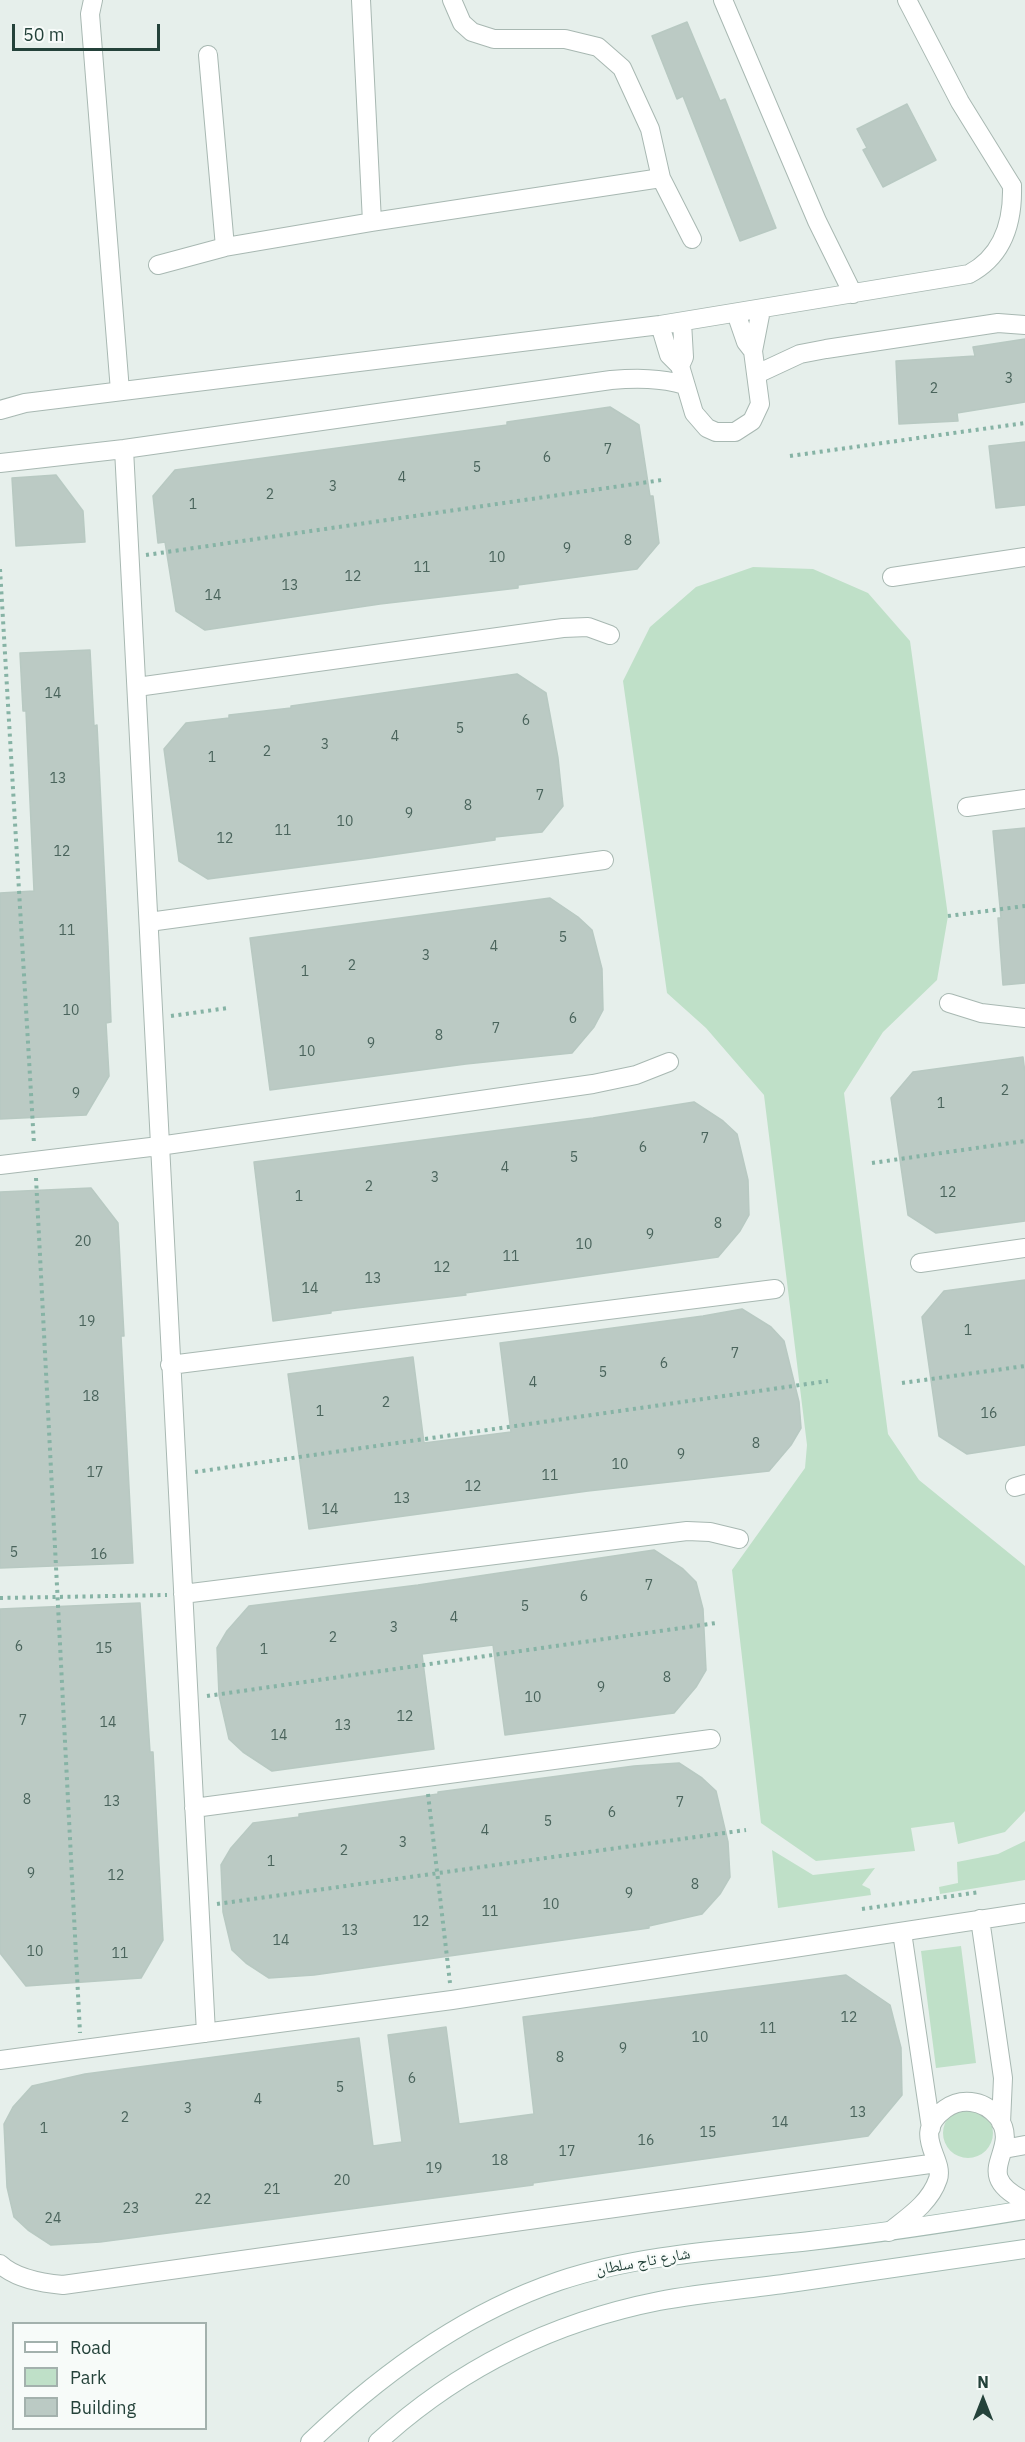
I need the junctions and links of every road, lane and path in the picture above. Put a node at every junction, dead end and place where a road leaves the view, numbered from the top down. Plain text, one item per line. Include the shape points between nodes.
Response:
1 (93, 0) edge
2 (361, 0) edge
3 (452, 0) edge
4 (723, 0) edge
5 (907, 0) edge
6 (208, 55) dead end
7 (661, 178) junction
8 (372, 222) junction
9 (692, 239) dead end
10 (225, 247) junction
11 (158, 265) dead end
12 (853, 294) junction
13 (761, 310) junction
14 (736, 313) junction
15 (682, 322) junction
16 (660, 325) junction
17 (1025, 325) edge
18 (753, 351) junction
19 (680, 366) junction
20 (757, 374) junction
21 (685, 385) junction
22 (120, 391) junction
23 (0, 396) edge
24 (26, 403) junction
25 (0, 410) edge
26 (1025, 423) edge
27 (124, 449) junction
28 (790, 456) dead end
29 (0, 463) edge
30 (662, 480) dead end
31 (1025, 556) edge
32 (130, 557) junction
33 (0, 569) edge
34 (892, 577) dead end
35 (610, 635) dead end
36 (137, 687) junction
37 (1025, 799) edge
38 (967, 807) dead end
39 (604, 860) dead end
40 (1025, 906) edge
41 (948, 916) dead end
42 (149, 922) junction
43 (949, 1003) dead end
44 (228, 1008) dead end
45 (1025, 1018) edge
46 (153, 1019) junction
47 (669, 1062) dead end
48 (1025, 1141) edge
49 (159, 1146) junction
50 (35, 1161) junction
51 (872, 1163) dead end
52 (0, 1165) edge
53 (1025, 1248) edge
54 (920, 1263) dead end
55 (775, 1289) dead end
56 (171, 1365) junction
57 (1025, 1366) edge
58 (828, 1381) dead end
59 (902, 1383) dead end
60 (176, 1475) junction
61 (739, 1539) dead end
62 (183, 1594) junction
63 (57, 1597) junction
64 (0, 1598) edge
65 (716, 1623) dead end
66 (188, 1698) junction
67 (711, 1739) dead end
68 (426, 1779) junction
69 (194, 1808) junction
70 (746, 1830) dead end
71 (438, 1873) junction
72 (980, 1892) dead end
73 (199, 1906) junction
74 (862, 1908) dead end
75 (1025, 1913) edge
76 (980, 1919) junction
77 (902, 1932) junction
78 (452, 2000) junction
79 (206, 2032) junction
80 (80, 2049) junction
81 (0, 2060) edge
82 (1001, 2123) junction
83 (931, 2128) junction
84 (1025, 2145) edge
85 (1004, 2149) junction
86 (937, 2163) junction
87 (1025, 2201) edge
88 (1025, 2210) edge
89 (890, 2232) junction
90 (1025, 2249) edge
91 (0, 2264) edge
92 (310, 2442) edge
93 (378, 2442) edge

1 - 22 street via 90,14
2 - 8 street
3 - 7 street via 462,22 472,32 494,39 565,39 598,47 622,68 650,129
4 - 12 street via 817,221
5 - 12 street via 950,84 1012,186 1011,210 1001,244 979,269
6 - 10 street
7 - 8 street
7 - 9 street
8 - 10 street
10 - 11 street
12 - 13 street
13 - 14 street
13 - 18 street
14 - 15 street
14 - 18 street
15 - 16 street
15 - 19 street via 684,357
16 - 19 street via 669,355
16 - 22 street
17 - 20 street via 998,323 826,349 800,354
18 - 20 street
19 - 21 street
20 - 21 street via 757,413 735,432 716,432 699,422
21 - 27 street via 638,377 611,380
22 - 24 street
23 - 24 street
24 - 25 street
26 - 28 path
27 - 29 street
27 - 32 street
30 - 32 path
31 - 34 street
32 - 36 street
33 - 50 path
35 - 36 street via 588,627 564,628
36 - 42 street
37 - 38 street
39 - 42 street
40 - 41 path
42 - 46 street
43 - 45 street via 981,1013
44 - 46 path
46 - 49 street
47 - 49 street via 636,1075 593,1084
48 - 51 path
49 - 50 street
49 - 56 street
50 - 52 street
50 - 63 path
53 - 54 street
55 - 56 street
56 - 60 street
57 - 59 path
58 - 60 path
60 - 62 street
61 - 62 street via 687,1531
62 - 63 path
62 - 66 street
63 - 64 path
63 - 80 path
65 - 66 path
66 - 69 street
67 - 68 street
68 - 69 street
68 - 71 path
69 - 73 street
70 - 71 path
71 - 73 path
71 - 78 path
72 - 74 path
73 - 79 street
75 - 76 street
76 - 77 street
76 - 82 street via 1003,2078
77 - 78 street
77 - 83 street
78 - 79 street
79 - 80 street
80 - 81 street
82 - 83 street via 990,2109 961,2102 942,2111
82 - 85 street
83 - 86 street via 930,2143
84 - 85 street
85 - 87 street via 997,2163 999,2179 1007,2192
86 - 89 street via 939,2177 931,2195
86 - 91 street via 63,2285 21,2276
88 - 89 street, شارع تاج سلطان
89 - 92 street, شارع تاج سلطان via 678,2255 558,2281 492,2310 423,2350 358,2398
90 - 93 street via 662,2301 589,2319 500,2355 427,2402

